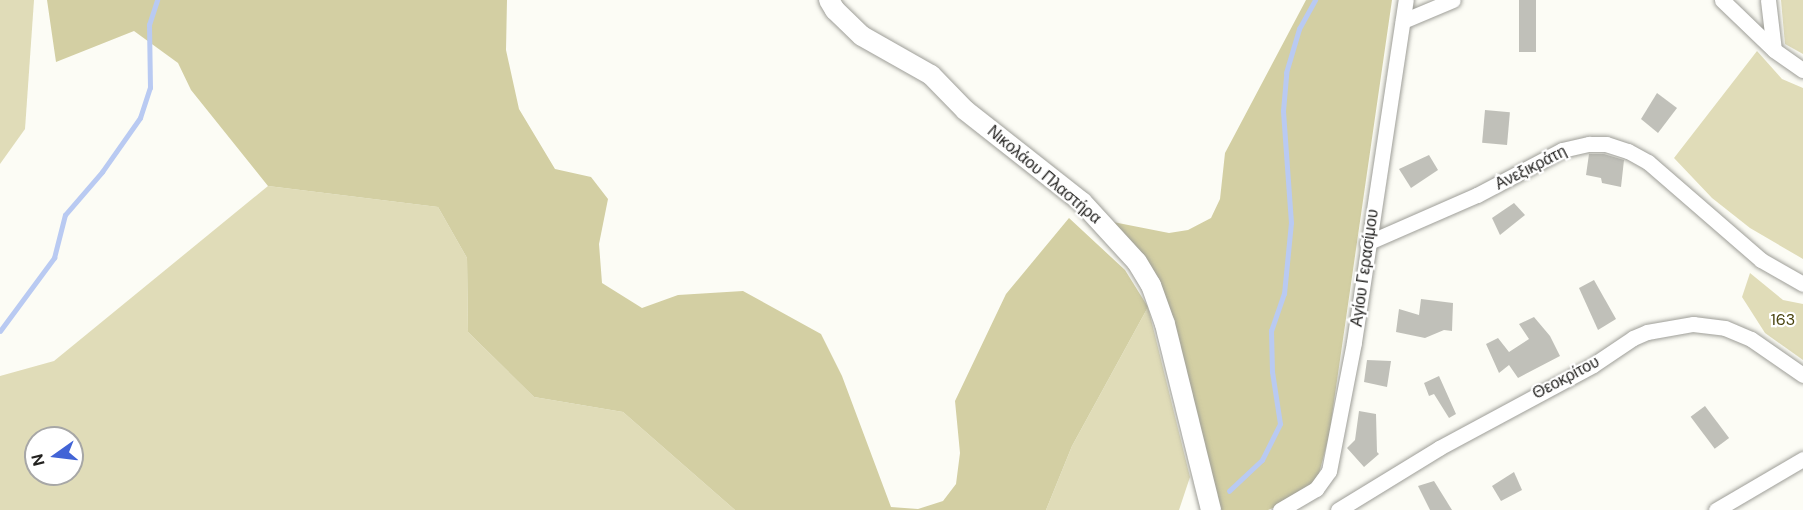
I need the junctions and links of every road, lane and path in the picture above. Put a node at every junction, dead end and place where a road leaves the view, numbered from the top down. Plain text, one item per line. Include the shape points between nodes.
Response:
1 (829, 0) edge
2 (1406, 0) edge
3 (1453, 0) edge
4 (1768, 0) edge
5 (1727, 1) edge
6 (1403, 21) junction
7 (1774, 50) junction
8 (1803, 70) edge
9 (1367, 243) junction
10 (1803, 284) edge
11 (1803, 375) edge
12 (1803, 459) edge
13 (1210, 510) edge
14 (1280, 510) edge
15 (1338, 510) edge
16 (1716, 510) edge

1 - 13 street, Νικολάου Πλαστήρα via 862,36 931,75 965,110 1082,202 1137,262 1151,285 1165,324
2 - 6 street, Αγίου Γερασίμου
3 - 6 street
4 - 7 street
5 - 7 street
6 - 9 street, Αγίου Γερασίμου via 1390,121
7 - 8 street
9 - 10 street, Ανεξικράτη via 1477,195 1562,150 1606,144 1648,162 1761,260
9 - 14 street, Αγίου Γερασίμου via 1354,342 1329,471 1316,489
11 - 15 street, Θεοκρίτου via 1751,339 1725,328 1693,324 1647,332 1439,448
12 - 16 street

